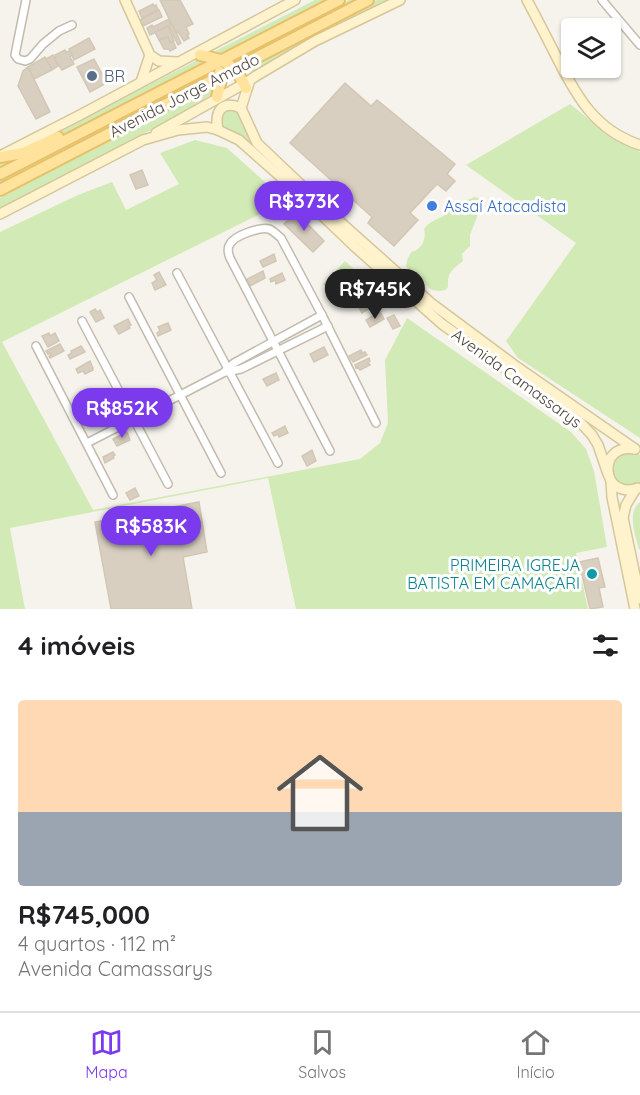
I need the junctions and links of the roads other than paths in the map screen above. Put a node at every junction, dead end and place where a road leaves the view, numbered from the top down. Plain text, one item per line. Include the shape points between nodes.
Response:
1 (26, 0) edge
2 (125, 0) edge
3 (295, 0) edge
4 (339, 0) edge
5 (368, 0) edge
6 (400, 0) edge
7 (527, 0) edge
8 (602, 0) edge
9 (72, 25) dead end
10 (640, 45) edge
11 (150, 55) junction
12 (196, 55) junction
13 (179, 62) junction
14 (219, 62) junction
15 (235, 69) junction
16 (222, 76) junction
17 (141, 82) junction
18 (247, 84) junction
19 (217, 98) junction
20 (241, 108) junction
21 (87, 129) junction
22 (218, 130) junction
23 (143, 140) junction
24 (640, 145) edge
25 (0, 157) edge
26 (0, 174) edge
27 (1, 190) edge
28 (0, 214) edge
29 (177, 273) dead end
30 (129, 297) dead end
31 (322, 315) junction
32 (82, 321) dead end
33 (328, 326) junction
34 (273, 342) junction
35 (36, 346) dead end
36 (278, 350) junction
37 (227, 371) junction
38 (181, 394) junction
39 (134, 419) junction
40 (376, 423) dead end
41 (87, 443) junction
42 (330, 451) dead end
43 (638, 451) edge
44 (278, 463) dead end
45 (221, 473) dead end
46 (609, 477) junction
47 (168, 484) dead end
48 (638, 488) edge
49 (113, 495) dead end
50 (640, 599) edge
51 (635, 609) edge

1 - 9 street via 15,55 18,59 27,61 43,44
2 - 11 street
3 - 12 street, Avenida Jorge Amado
4 - 14 main road, Avenida Jorge Amado
5 - 15 main road, Avenida Jorge Amado
6 - 18 street via 315,41
7 - 24 street via 583,104 611,131
8 - 10 street
11 - 13 street via 159,61
11 - 17 street
12 - 13 street, Avenida Jorge Amado
12 - 14 main road
13 - 17 street, Avenida Jorge Amado
14 - 15 main road
14 - 16 main road
14 - 21 main road, Avenida Jorge Amado
15 - 16 main road, Avenida Jorge Amado
15 - 18 main road
16 - 19 main road
16 - 27 main road, Avenida Jorge Amado
17 - 25 street, Avenida Jorge Amado
18 - 19 street
18 - 20 street
19 - 23 street
20 - 22 street via 222,108 217,113
20 - 43 street, Avenida Camassarys via 257,142 431,303
21 - 25 main road via 61,135 23,153
21 - 26 main road, Avenida Jorge Amado
22 - 23 street via 178,130
22 - 46 street, Avenida Camassarys via 239,140 442,324 579,421 592,435
23 - 28 street
29 - 37 street
30 - 38 street
31 - 33 street
31 - 34 street
31 - 34 street via 274,231 259,229 232,241 228,248 230,258
32 - 39 street
33 - 36 street
33 - 40 street
34 - 36 street
34 - 37 street via 234,363
35 - 41 street
36 - 37 street via 241,369
36 - 42 street
37 - 38 street
37 - 44 street
38 - 39 street
38 - 45 street
39 - 41 street
39 - 47 street
41 - 49 street
43 - 46 street via 629,448 617,452 609,462
46 - 48 street via 621,489
46 - 51 street, Avenida Camassarys
48 - 50 street via 626,505 623,518

